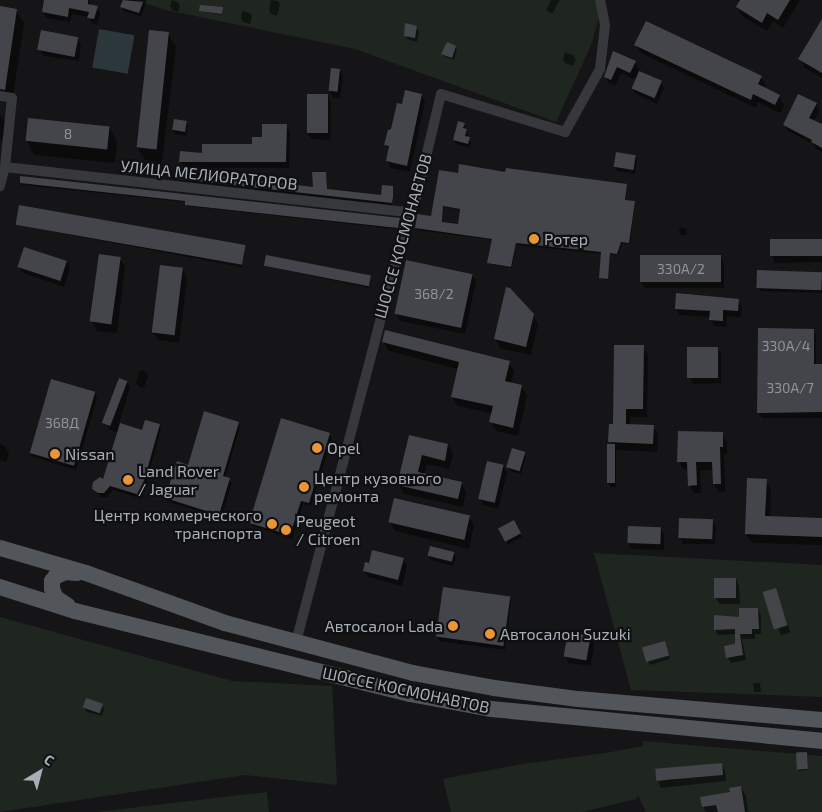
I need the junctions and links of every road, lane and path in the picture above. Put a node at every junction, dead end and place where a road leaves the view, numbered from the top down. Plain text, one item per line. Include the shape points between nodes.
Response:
1 (600, 0) edge
2 (0, 96) edge
3 (5, 167) junction
4 (0, 186) edge
5 (409, 212) junction
6 (0, 548) edge
7 (86, 574) junction
8 (0, 587) edge
9 (75, 611) junction
10 (296, 642) junction
11 (822, 720) edge
12 (822, 741) edge

1 - 5 street, ШОССЕ КОСМОНАВТОВ via 605,25 600,69 565,132 441,94 415,202
2 - 3 street via 12,98
3 - 4 street
3 - 5 street, УЛИЦА МЕЛИОРАТОРОВ
5 - 10 street, ШОССЕ КОСМОНАВТОВ
6 - 7 main road, ШОССЕ КОСМОНАВТОВ
7 - 9 main road via 66,572 52,581 56,598
7 - 10 main road, ШОССЕ КОСМОНАВТОВ via 225,623
8 - 9 main road, ШОССЕ КОСМОНАВТОВ
9 - 12 main road, ШОССЕ КОСМОНАВТОВ via 410,694 491,709
10 - 11 main road, ШОССЕ КОСМОНАВТОВ via 413,673 494,688 578,699

